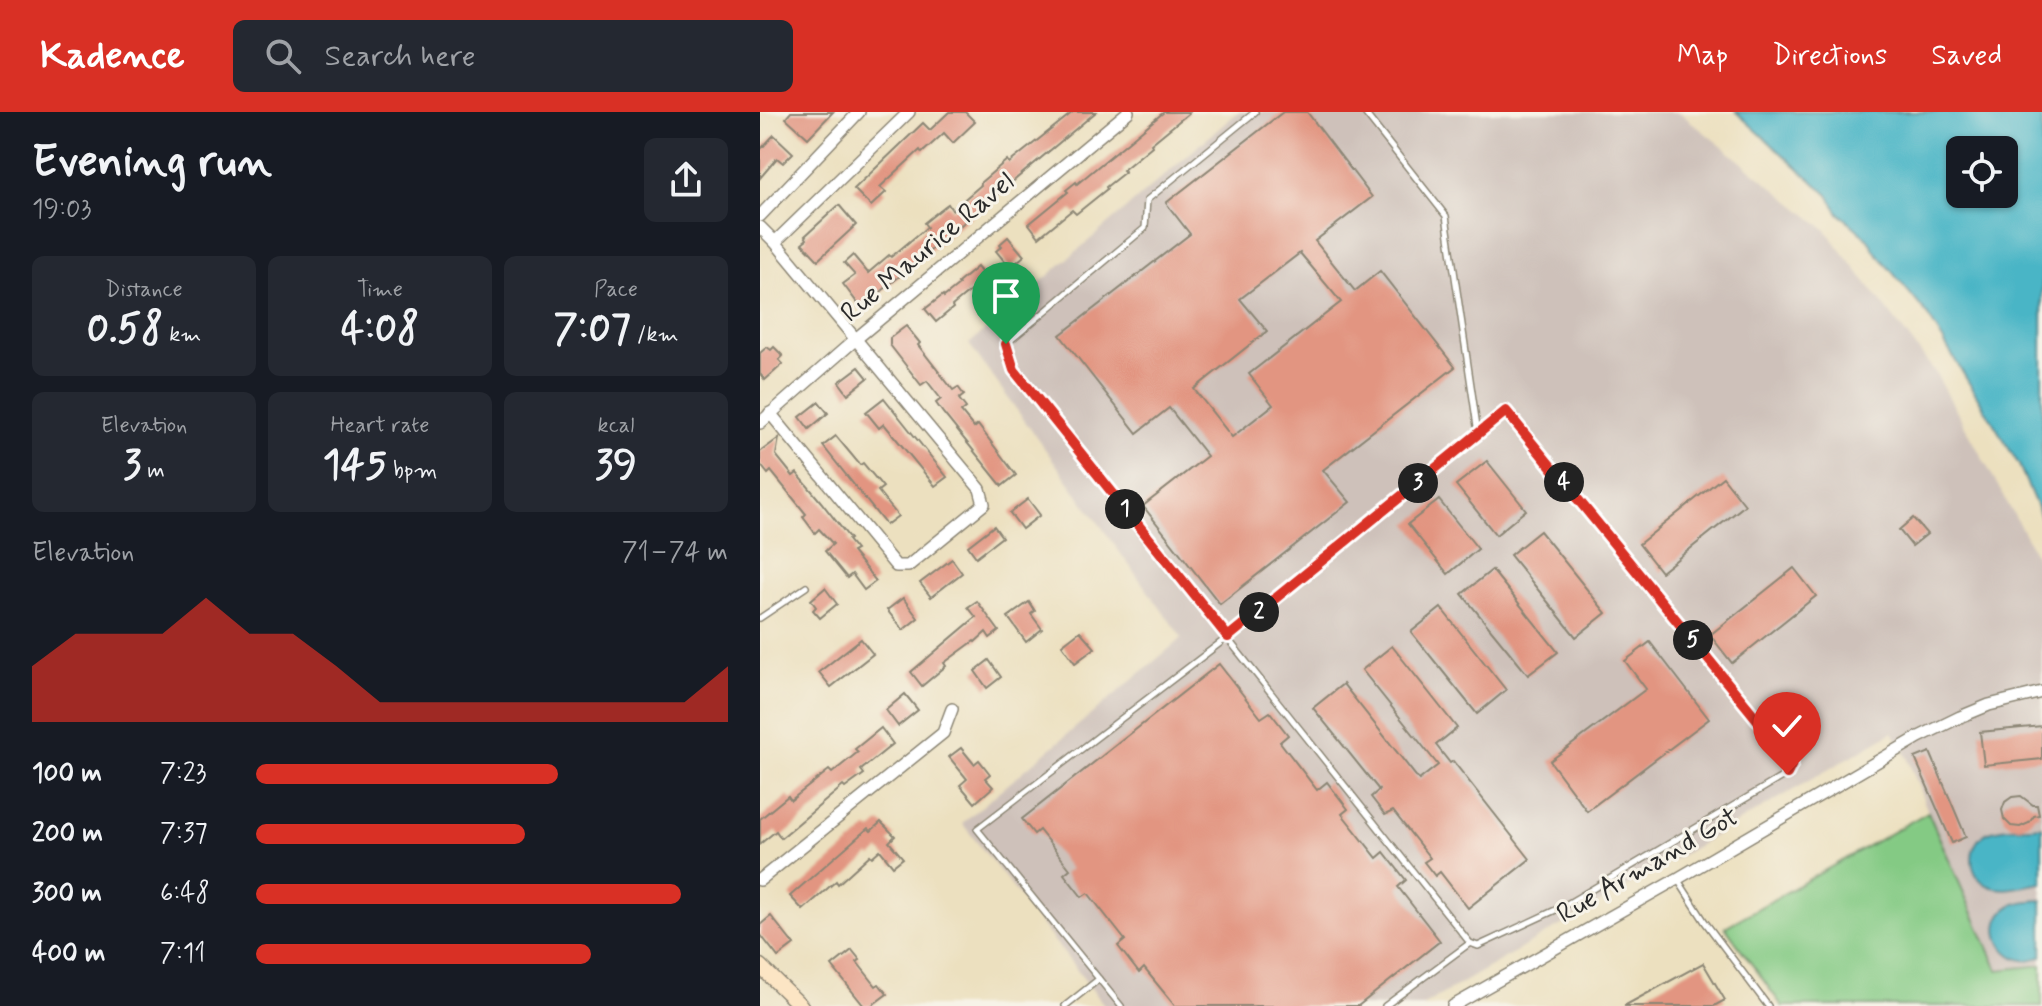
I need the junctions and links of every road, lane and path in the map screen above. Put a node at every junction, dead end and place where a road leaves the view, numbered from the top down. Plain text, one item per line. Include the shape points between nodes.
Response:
1 (859, 112) edge
2 (909, 112) edge
3 (1128, 112) edge
4 (1255, 112) edge
5 (1364, 112) edge
6 (760, 216) edge
7 (760, 227) edge
8 (775, 242) junction
9 (857, 338) junction
10 (770, 413) junction
11 (760, 423) edge
12 (1479, 434) junction
13 (806, 587) dead end
14 (760, 618) edge
15 (1228, 637) junction
16 (2042, 692) edge
17 (952, 709) dead end
18 (1677, 879) junction
19 (760, 880) edge
20 (1470, 943) junction
21 (760, 966) edge
22 (1099, 979) junction
23 (801, 1006) edge
24 (1065, 1006) edge
25 (1121, 1006) edge
26 (1385, 1006) edge
27 (1453, 1006) edge
28 (1768, 1006) edge

1 - 6 street
2 - 8 street
3 - 9 street, Rue Maurice Ravel
4 - 15 lane via 1147,200 1145,228 1006,344 1014,370
5 - 12 lane via 1446,216
7 - 8 street
8 - 9 street
9 - 10 street, Rue Maurice Ravel
9 - 10 street via 980,489 984,504 908,566 896,566
10 - 11 street, Rue Maurice Ravel
12 - 15 lane
12 - 20 lane via 1506,411 1761,724 1786,744 1792,764 1787,774 1562,907 1478,946
13 - 14 lane
15 - 20 lane
15 - 22 lane via 977,829
16 - 18 street, Rue Armand Got via 1989,705 1933,730
17 - 19 street via 943,733
18 - 27 street, Rue Armand Got
18 - 28 lane
20 - 26 lane
21 - 23 main road
22 - 24 lane
22 - 25 lane

